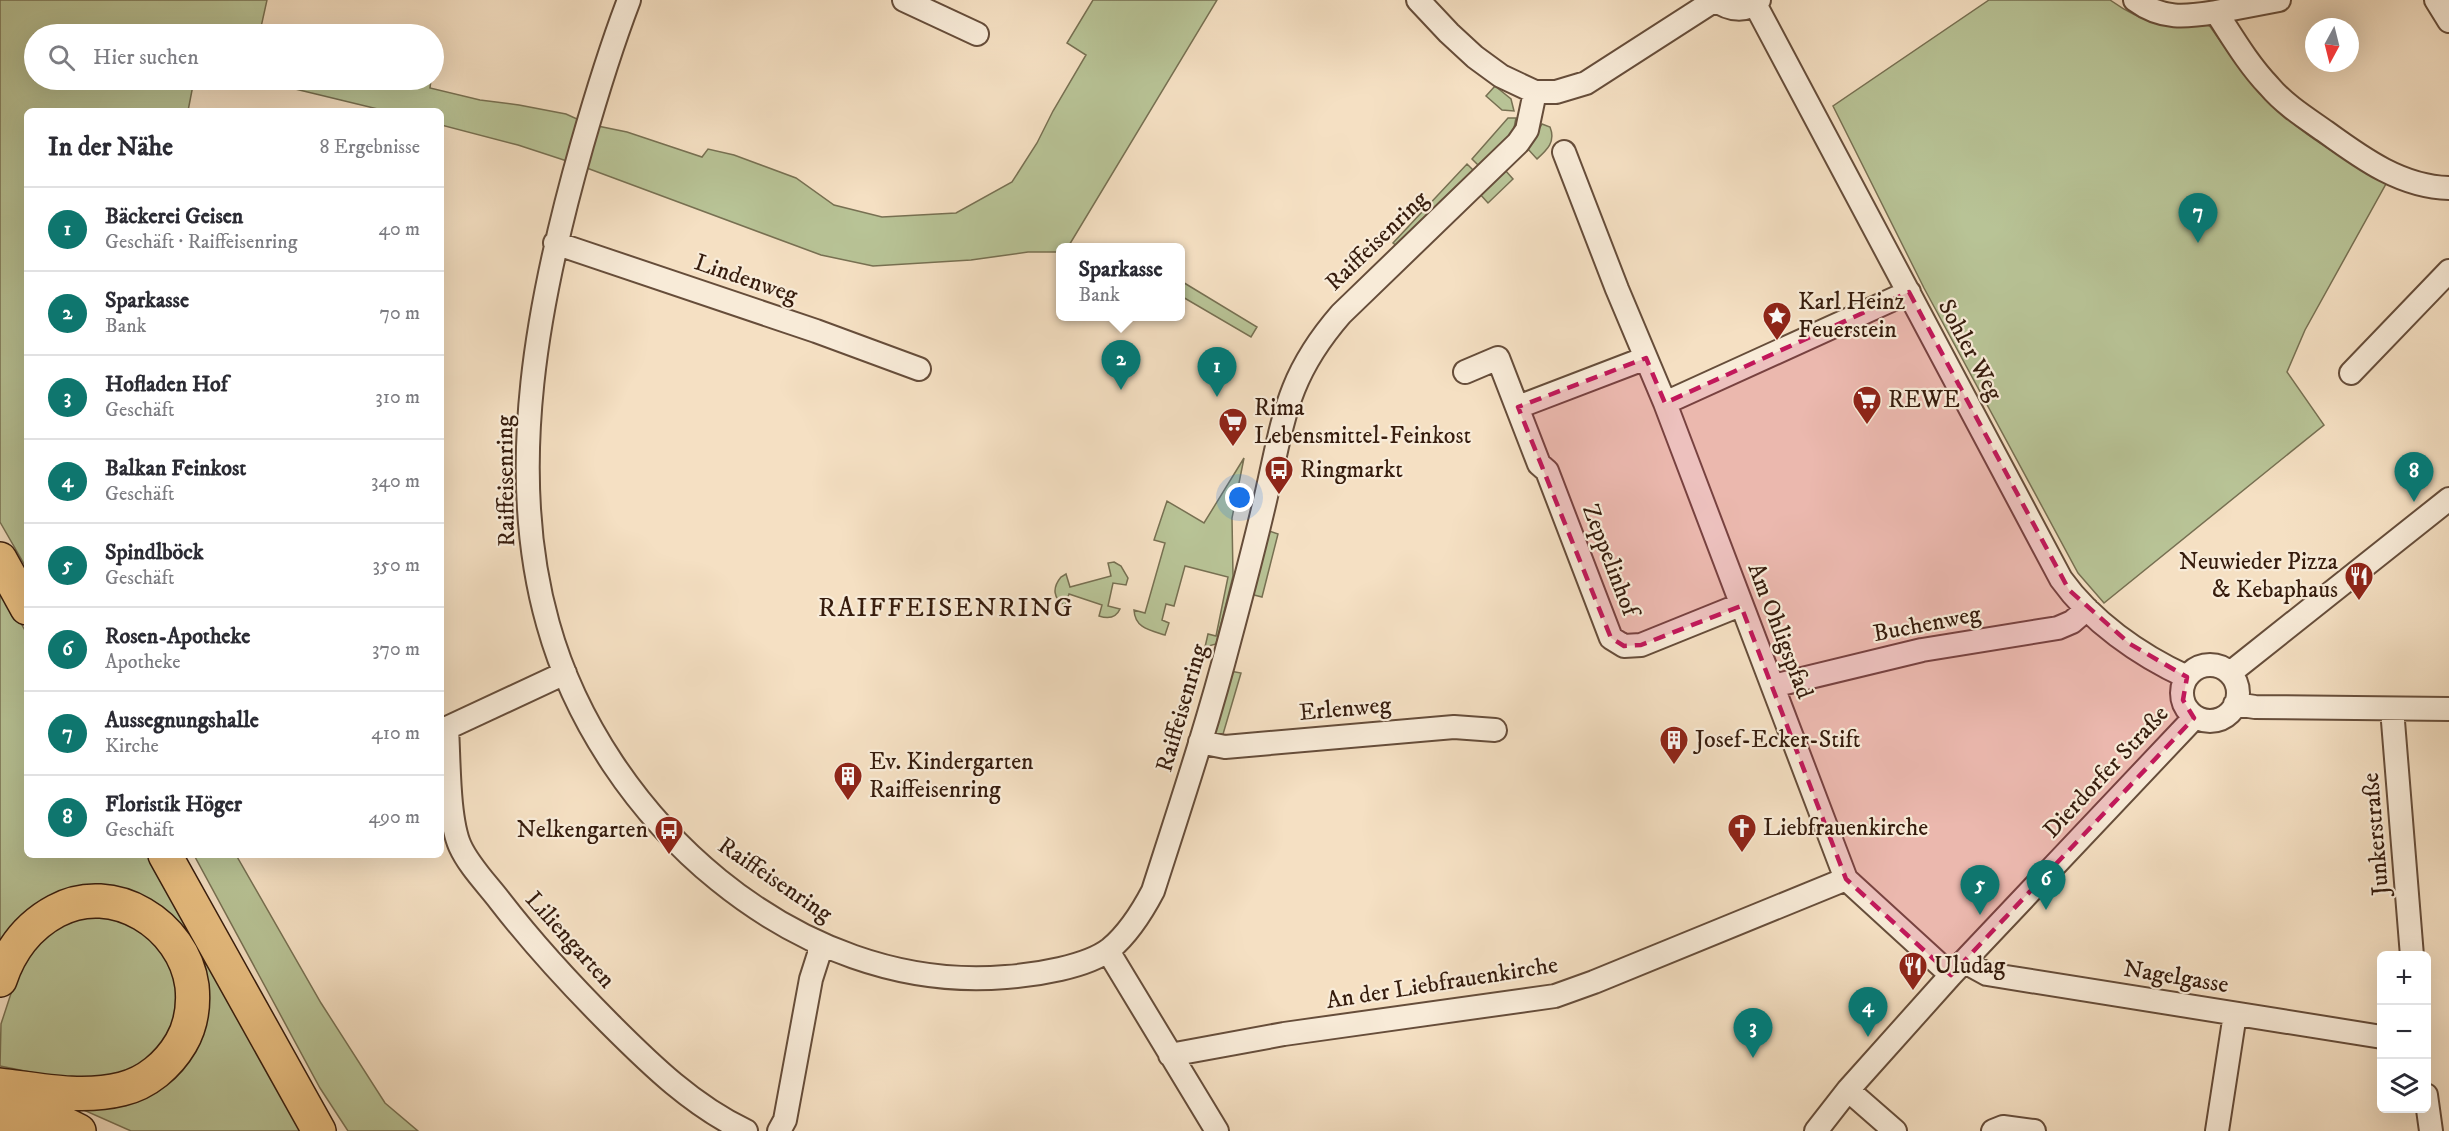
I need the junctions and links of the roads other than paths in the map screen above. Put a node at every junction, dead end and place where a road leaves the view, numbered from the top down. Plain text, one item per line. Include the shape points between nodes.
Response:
1 (629, 0) edge
2 (904, 0) edge
3 (1418, 0) edge
4 (1715, 0) edge
5 (2135, 0) edge
6 (2279, 0) edge
7 (2436, 0) edge
8 (1757, 2) edge
9 (2216, 12) junction
10 (2449, 21) edge
11 (977, 34) dead end
12 (1545, 92) junction
13 (1564, 152) dead end
14 (2449, 189) edge
15 (555, 243) junction
16 (2449, 271) edge
17 (1909, 292) junction
18 (1646, 358) junction
19 (919, 369) dead end
20 (1465, 372) dead end
21 (2351, 373) dead end
22 (1665, 403) junction
23 (1518, 407) junction
24 (2449, 499) edge
25 (0, 559) edge
26 (24, 603) edge
27 (1740, 605) junction
28 (2087, 609) junction
29 (565, 673) junction
30 (2230, 673) junction
31 (2187, 677) junction
32 (1773, 686) junction
33 (2235, 704) junction
34 (2392, 709) junction
35 (2449, 709) edge
36 (2194, 718) junction
37 (444, 728) edge
38 (1496, 730) dead end
39 (1200, 742) junction
40 (167, 858) edge
41 (1846, 879) junction
42 (819, 944) junction
43 (1108, 951) junction
44 (2412, 951) edge
45 (1958, 969) junction
46 (0, 980) edge
47 (2235, 1014) junction
48 (2377, 1036) edge
49 (1170, 1055) junction
50 (0, 1085) edge
51 (1848, 1090) junction
52 (0, 1091) edge
53 (2429, 1113) edge
54 (0, 1118) edge
55 (26, 1131) edge
56 (79, 1131) edge
57 (319, 1131) edge
58 (746, 1131) edge
59 (779, 1131) edge
60 (1217, 1131) edge
61 (1816, 1131) edge
62 (1895, 1131) edge
63 (1993, 1131) edge
64 (2034, 1131) edge
65 (2217, 1131) edge
66 (2431, 1131) edge

1 - 15 street, Raiffeisenring via 588,124
2 - 11 street
3 - 12 street via 1449,33 1501,76
4 - 8 street via 1734,9
4 - 12 street via 1586,83
5 - 9 street via 2162,14 2185,17
6 - 9 street
7 - 10 street
8 - 17 street, Sohler Weg
9 - 14 street via 2244,56 2270,88 2297,112 2370,163 2407,181
12 - 39 street, Raiffeisenring via 1518,143 1341,314 1297,377 1282,419 1238,608
13 - 18 street, Am Ohligspfad
15 - 19 street, Lindenweg
15 - 29 street, Raiffeisenring via 537,348 528,494 536,574
16 - 21 street
17 - 22 street
17 - 28 street, Sohler Weg via 2054,567
18 - 22 street, Am Ohligspfad
18 - 23 street
20 - 23 street, Zeppelinhof via 1498,358
22 - 27 street, Am Ohligspfad
23 - 27 street, Zeppelinhof via 1611,638 1624,646 1641,645
24 - 30 street
25 - 26 highway
27 - 32 street, Am Ohligspfad
28 - 31 street, Sohler Weg via 2130,644
28 - 32 street, Buchenweg via 2058,628 1922,650
29 - 37 street
29 - 42 street, Raiffeisenring via 587,721 652,818 714,875 768,915
30 - 31 street via 2207,666
30 - 33 street via 2237,686
31 - 36 street via 2183,700
32 - 41 street, Am Ohligspfad
33 - 34 street
33 - 36 street via 2218,721
34 - 35 street
34 - 44 street, Junkerstraße
36 - 45 street, Dierdorfer Straße
37 - 58 street, Liliengarten via 453,824 469,862 536,945 624,1038 677,1087
38 - 39 street, Erlenweg via 1454,727 1225,747
39 - 43 street, Raiffeisenring via 1153,891 1142,913
40 - 57 highway
41 - 45 street, Am Ohligspfad
41 - 49 street, An der Liebfrauenkirche via 1555,996 1270,1036
42 - 43 street, Raiffeisenring via 884,967 974,979 1048,972
42 - 59 street via 785,1120
43 - 49 street
45 - 47 street, Nagelgasse
45 - 51 street, Dierdorfer Straße
46 - 50 highway via 16,945 41,921 57,910 98,902 121,904 158,923 183,955 193,995 188,1025 175,1053 143,1081 103,1092
47 - 48 street, Nagelgasse
47 - 65 street
49 - 60 street
51 - 61 street, Dierdorfer Straße
51 - 62 street
52 - 56 highway
53 - 66 street
54 - 55 highway
63 - 64 street via 2002,1127

